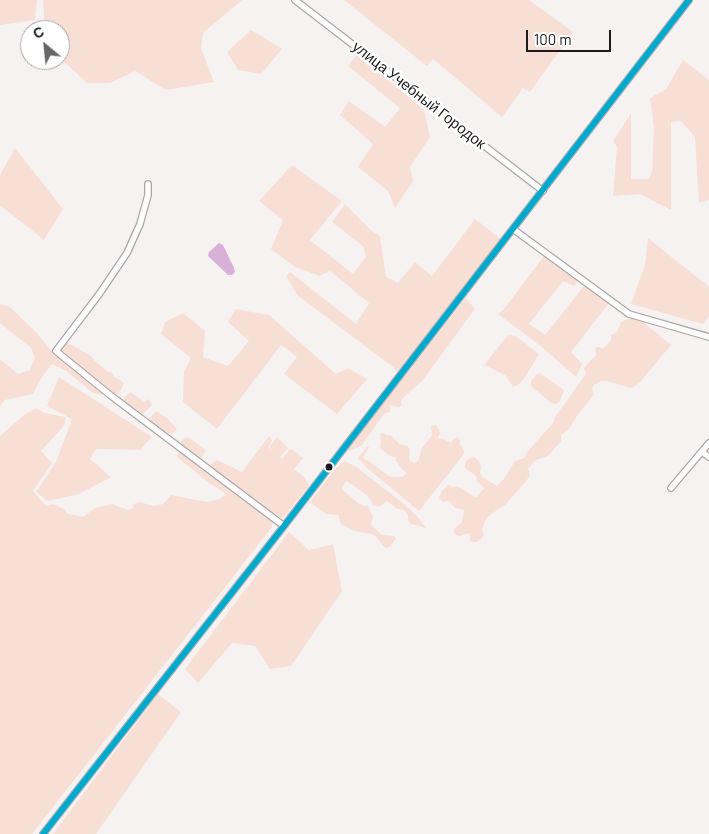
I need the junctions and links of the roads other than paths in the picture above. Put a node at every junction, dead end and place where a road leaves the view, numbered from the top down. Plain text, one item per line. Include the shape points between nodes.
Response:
1 (295, 0) edge
2 (688, 0) edge
3 (148, 184) dead end
4 (543, 191) junction
5 (513, 229) junction
6 (709, 337) edge
7 (709, 443) edge
8 (702, 452) junction
9 (709, 457) edge
10 (671, 488) dead end
11 (284, 526) junction
12 (43, 834) edge

1 - 4 street, улица Учебный Городок
2 - 4 street
3 - 11 street via 140,224 127,253 56,351
4 - 5 street
5 - 6 street via 629,314
5 - 11 street
7 - 8 street
8 - 9 street
8 - 10 street
11 - 12 street

